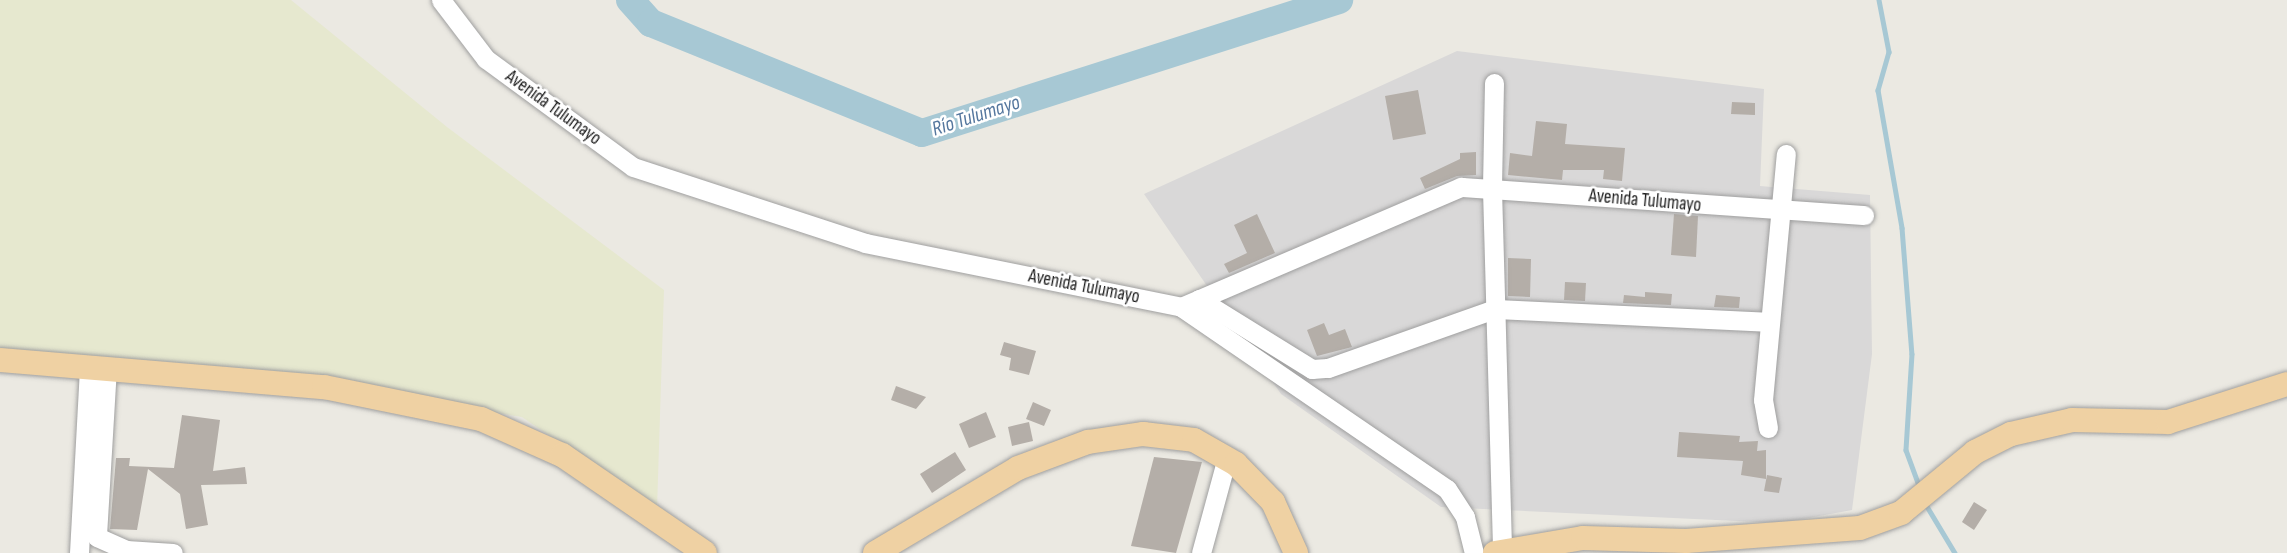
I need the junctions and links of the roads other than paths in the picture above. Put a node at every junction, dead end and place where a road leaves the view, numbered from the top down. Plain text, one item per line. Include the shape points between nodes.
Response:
1 (441, 0) edge
2 (1494, 83) dead end
3 (1786, 154) dead end
4 (1492, 189) junction
5 (1780, 212) junction
6 (1864, 215) dead end
7 (1190, 303) junction
8 (1495, 309) junction
9 (1768, 322) junction
10 (0, 360) edge
11 (98, 367) junction
12 (2287, 384) edge
13 (1768, 428) dead end
14 (1227, 457) junction
15 (1499, 552) edge
16 (79, 553) edge
17 (173, 553) edge
18 (705, 553) edge
19 (875, 553) edge
20 (1200, 553) edge
21 (1296, 553) edge
22 (1474, 553) edge

1 - 7 street, Avenida Tulumayo via 486,59 633,167 865,243
2 - 4 street
3 - 5 street
4 - 5 street, Avenida Tulumayo
4 - 7 street, Avenida Tulumayo via 1461,187
4 - 8 street
5 - 6 street, Avenida Tulumayo
5 - 9 street
7 - 8 street via 1303,368 1328,368
7 - 22 street via 1447,489 1465,517
8 - 9 street
8 - 15 street
9 - 13 street via 1763,400
10 - 11 main road
11 - 16 street
11 - 17 street via 97,537 126,550
11 - 18 main road via 324,387 481,419 562,455
12 - 15 main road via 2168,422 2071,420 2011,435 1975,452 1901,513 1860,528 1686,541 1583,538
14 - 19 main road via 1194,440 1169,435 1088,442 1018,468
14 - 20 street
14 - 21 main road via 1273,502

